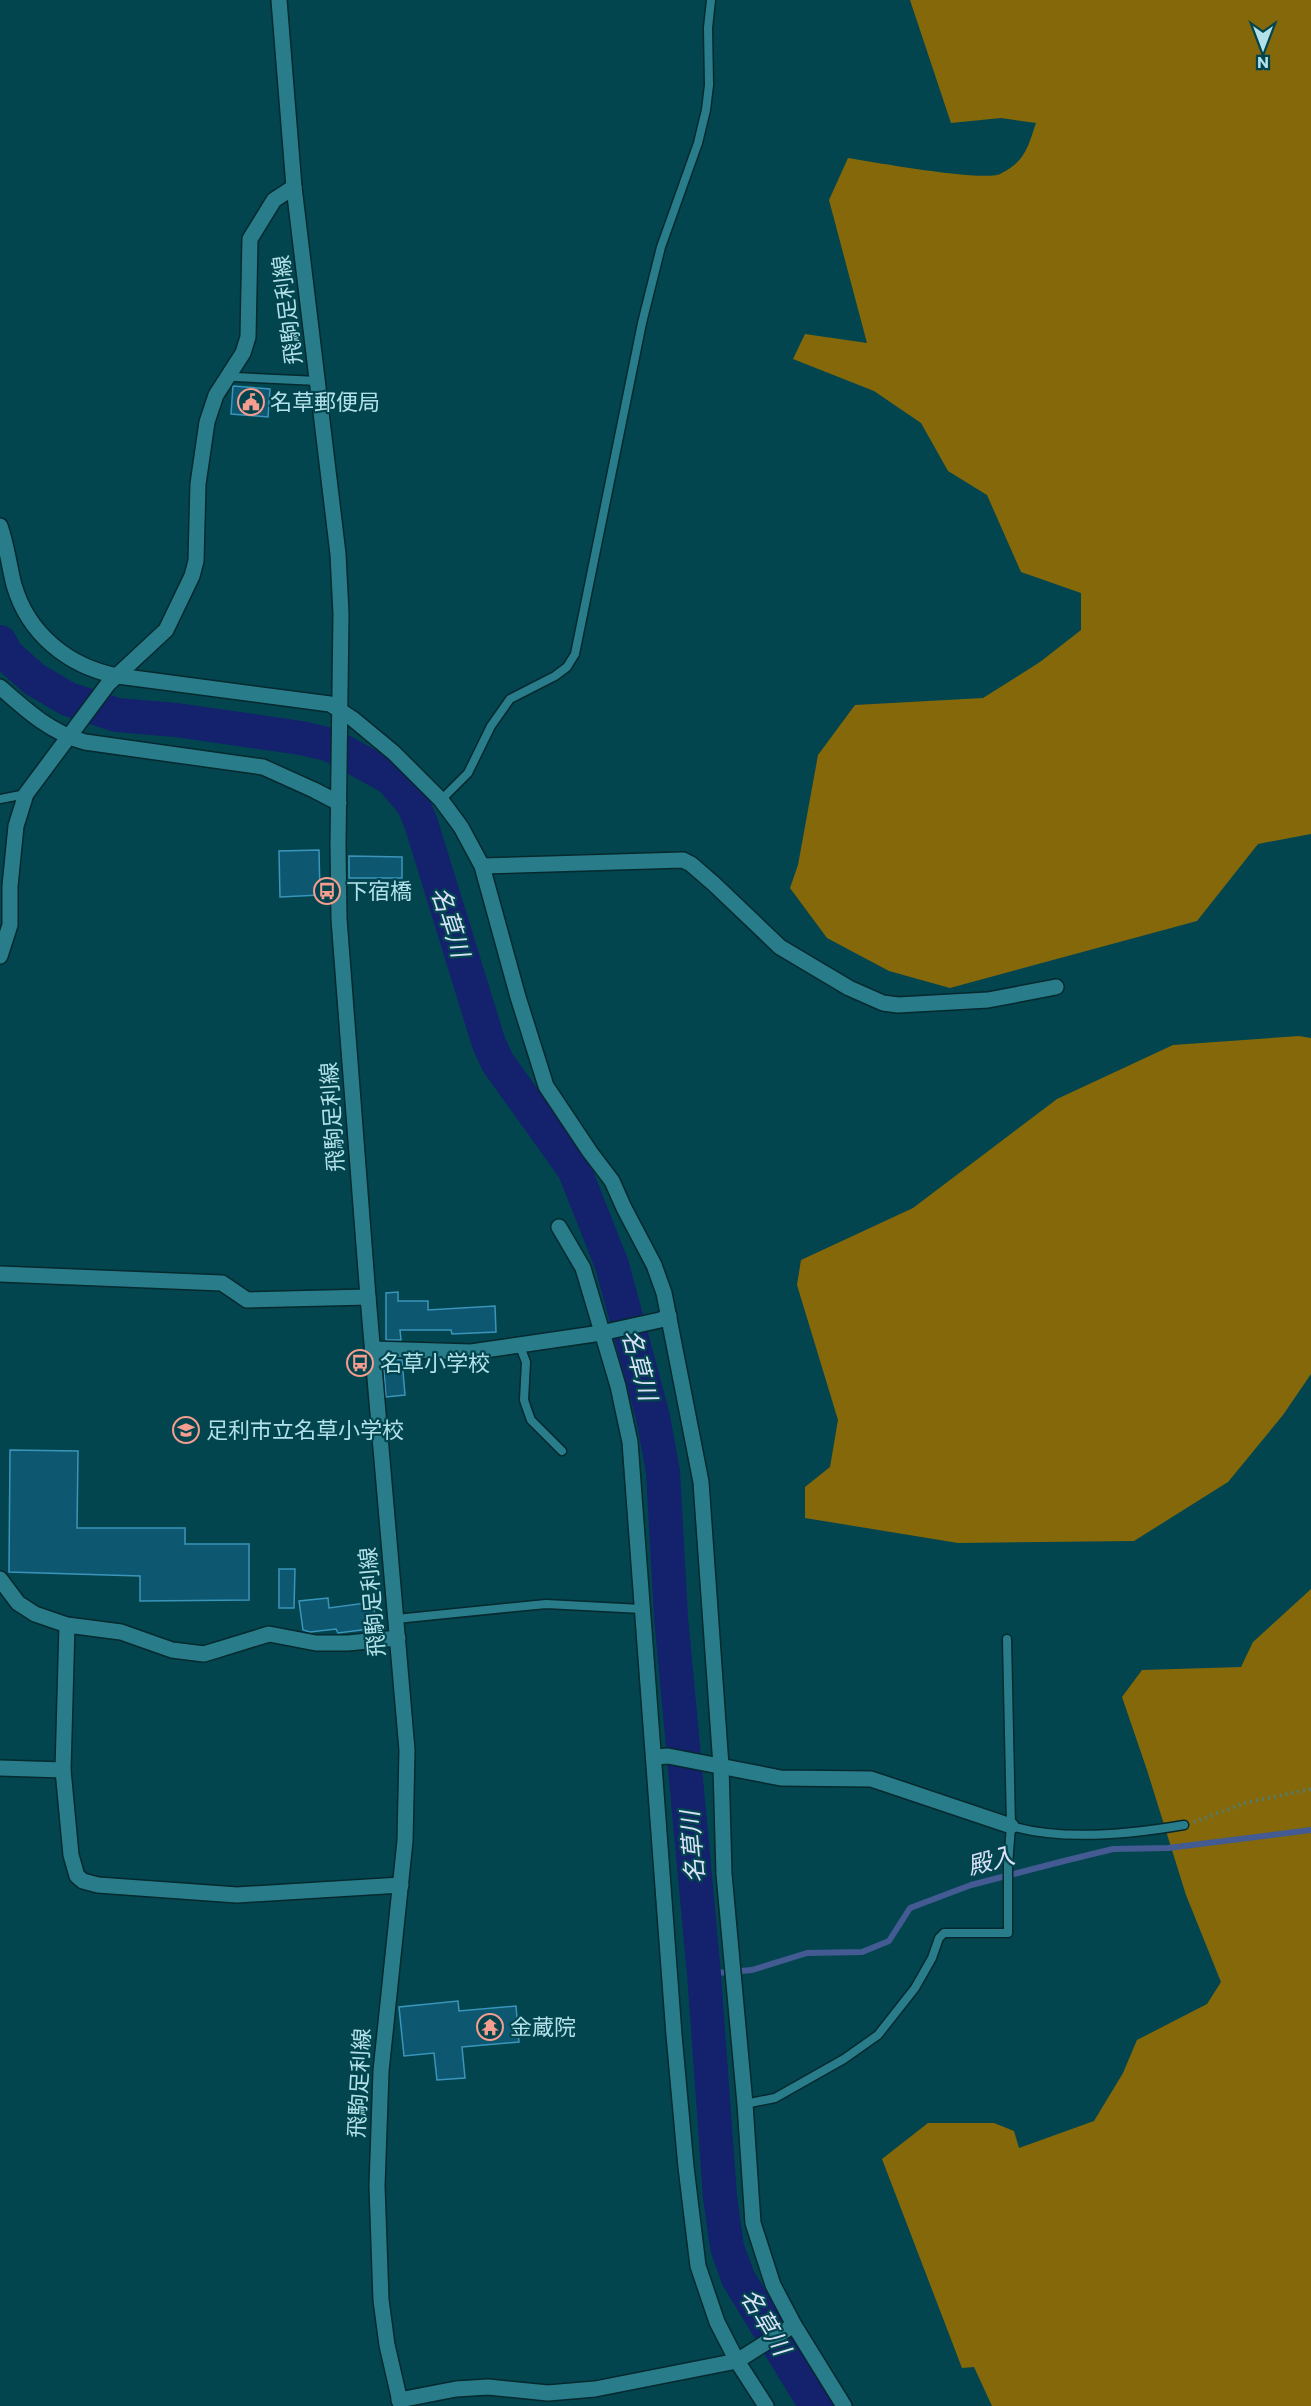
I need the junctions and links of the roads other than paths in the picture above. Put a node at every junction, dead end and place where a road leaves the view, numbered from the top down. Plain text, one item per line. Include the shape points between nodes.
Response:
1 (279, 0) edge
2 (711, 0) edge
3 (294, 187) junction
4 (230, 373) junction
5 (318, 381) junction
6 (0, 526) edge
7 (113, 680) junction
8 (0, 687) edge
9 (340, 717) junction
10 (74, 732) junction
11 (26, 794) junction
12 (339, 797) junction
13 (0, 800) edge
14 (441, 800) junction
15 (482, 866) junction
16 (0, 956) edge
17 (1056, 987) dead end
18 (560, 1227) dead end
19 (0, 1274) edge
20 (368, 1297) junction
21 (664, 1318) junction
22 (606, 1332) junction
23 (519, 1344) junction
24 (373, 1349) junction
25 (561, 1451) dead end
26 (0, 1579) edge
27 (642, 1609) junction
28 (396, 1619) junction
29 (67, 1625) junction
30 (398, 1638) junction
31 (1007, 1639) dead end
32 (662, 1756) junction
33 (714, 1765) junction
34 (0, 1768) edge
35 (63, 1770) junction
36 (1185, 1825) road end
37 (1011, 1826) junction
38 (401, 1885) junction
39 (745, 2104) junction
40 (792, 2326) junction
41 (741, 2359) junction
42 (400, 2403) edge
43 (766, 2406) edge
44 (844, 2406) edge

1 - 3 street, 飛駒足利線
2 - 14 lane via 706,110 661,247 642,323 575,654 555,676 510,699 491,726 468,773
3 - 4 street via 274,200 250,239 248,337
3 - 5 street, 飛駒足利線
4 - 5 lane via 235,377
4 - 7 street via 207,422 192,576 166,630
5 - 9 street, 飛駒足利線 via 338,554
6 - 7 street via 24,612 65,656
7 - 9 street via 314,701 330,704
7 - 10 street
8 - 10 street via 45,725
9 - 12 street
9 - 14 street via 394,753
10 - 11 street
10 - 12 street via 263,767
11 - 13 lane
11 - 16 street via 16,826 10,926
12 - 20 street, 飛駒足利線 via 339,919
14 - 15 street
15 - 17 street via 683,860 714,884 780,948 849,988 883,1002 898,1005 988,1000
15 - 21 street via 546,1086 612,1181 654,1265 664,1293
18 - 22 street via 583,1268
19 - 20 street via 222,1283 247,1300
20 - 24 street, 飛駒足利線
21 - 22 street
21 - 33 street via 701,1482
22 - 23 street
22 - 27 street via 630,1442
23 - 24 street via 471,1352
23 - 25 lane via 526,1362 524,1400 531,1420
24 - 28 street, 飛駒足利線
26 - 29 street via 18,1603 35,1614
27 - 28 lane via 546,1604
27 - 32 street
28 - 30 street, 飛駒足利線
29 - 30 street via 121,1632 172,1650 204,1654 269,1634 316,1643
29 - 35 street
30 - 38 street, 飛駒足利線 via 407,1750
31 - 37 lane
32 - 33 street
32 - 41 street via 675,2046 698,2266 717,2322
33 - 37 street via 781,1778 871,1779
33 - 39 street
34 - 35 street
35 - 38 street via 71,1855 77,1876 83,1881 237,1895
36 - 37 lane via 1098,1836
37 - 39 lane via 1008,1933 944,1933 915,1988 878,2035 774,2098
38 - 42 street, 飛駒足利線 via 382,2061 378,2186 381,2300
39 - 40 street via 753,2223 773,2285
40 - 41 street
40 - 44 street
41 - 42 street via 595,2390 548,2393 488,2387 456,2389
41 - 43 street

